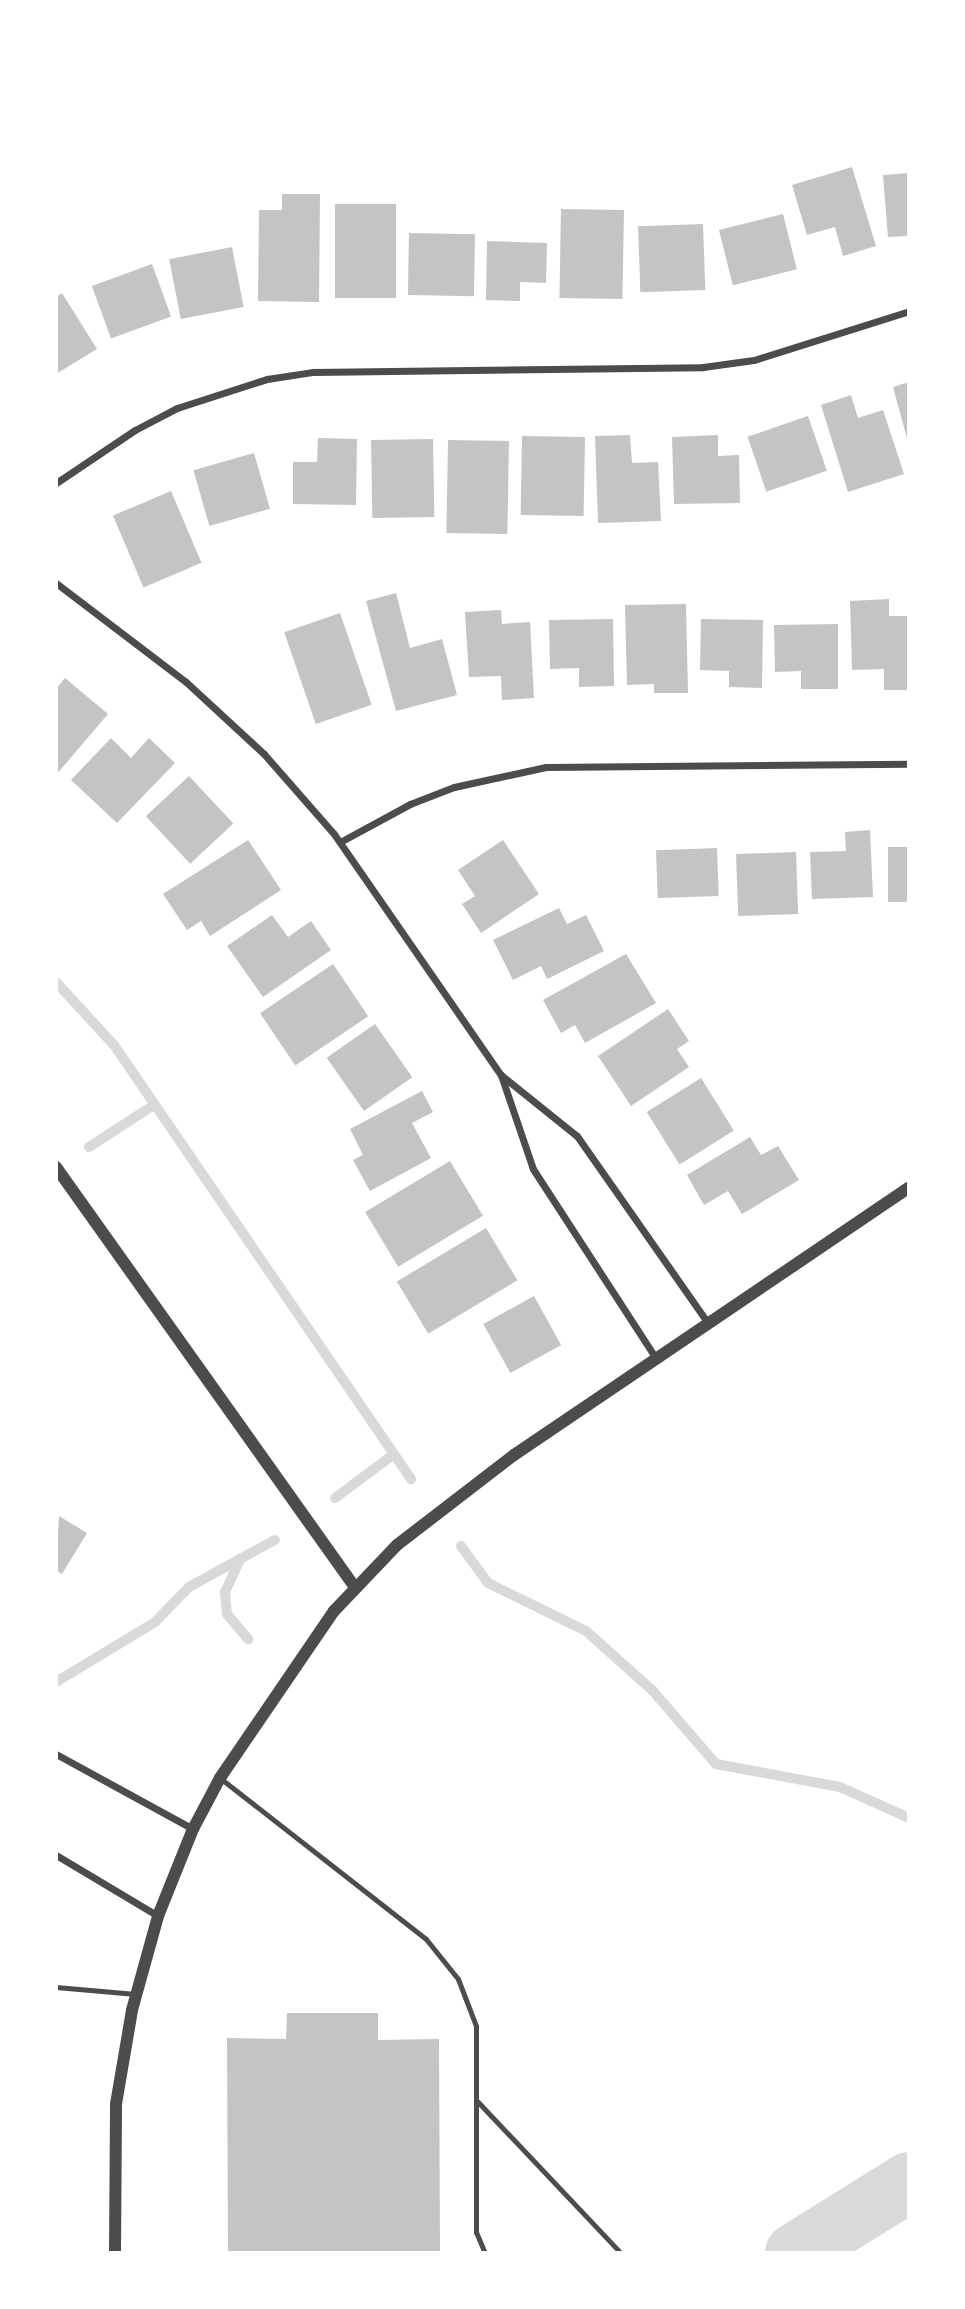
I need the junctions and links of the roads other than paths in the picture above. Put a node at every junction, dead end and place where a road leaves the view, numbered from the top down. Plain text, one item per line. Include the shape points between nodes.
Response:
1 (909, 310) edge
2 (56, 483) edge
3 (56, 583) edge
4 (909, 764) edge
5 (340, 842) junction
6 (501, 1075) junction
7 (56, 1167) edge
8 (909, 1188) edge
9 (707, 1322) junction
10 (654, 1357) junction
11 (354, 1586) junction
12 (56, 1754) edge
13 (220, 1778) junction
14 (193, 1829) junction
15 (56, 1855) edge
16 (158, 1916) junction
17 (56, 1987) edge
18 (136, 1994) junction
19 (478, 2102) junction
20 (115, 2253) edge
21 (485, 2253) edge
22 (621, 2253) edge

1 - 2 street via 803,346 703,368 313,372 267,379 177,408
3 - 5 street via 186,682 264,754
4 - 5 street via 546,767 454,787 410,804
5 - 6 street
6 - 9 street via 578,1136
6 - 10 street via 533,1169
7 - 11 street
8 - 9 street
9 - 10 street
10 - 11 street via 461,1496 397,1545
11 - 13 street
12 - 14 street
13 - 14 street
13 - 19 lane via 443,1957 458,1979 476,2026
14 - 16 street
15 - 16 street
16 - 18 street
17 - 18 lane
18 - 20 street via 116,2104
19 - 21 lane via 476,2232
19 - 22 lane

